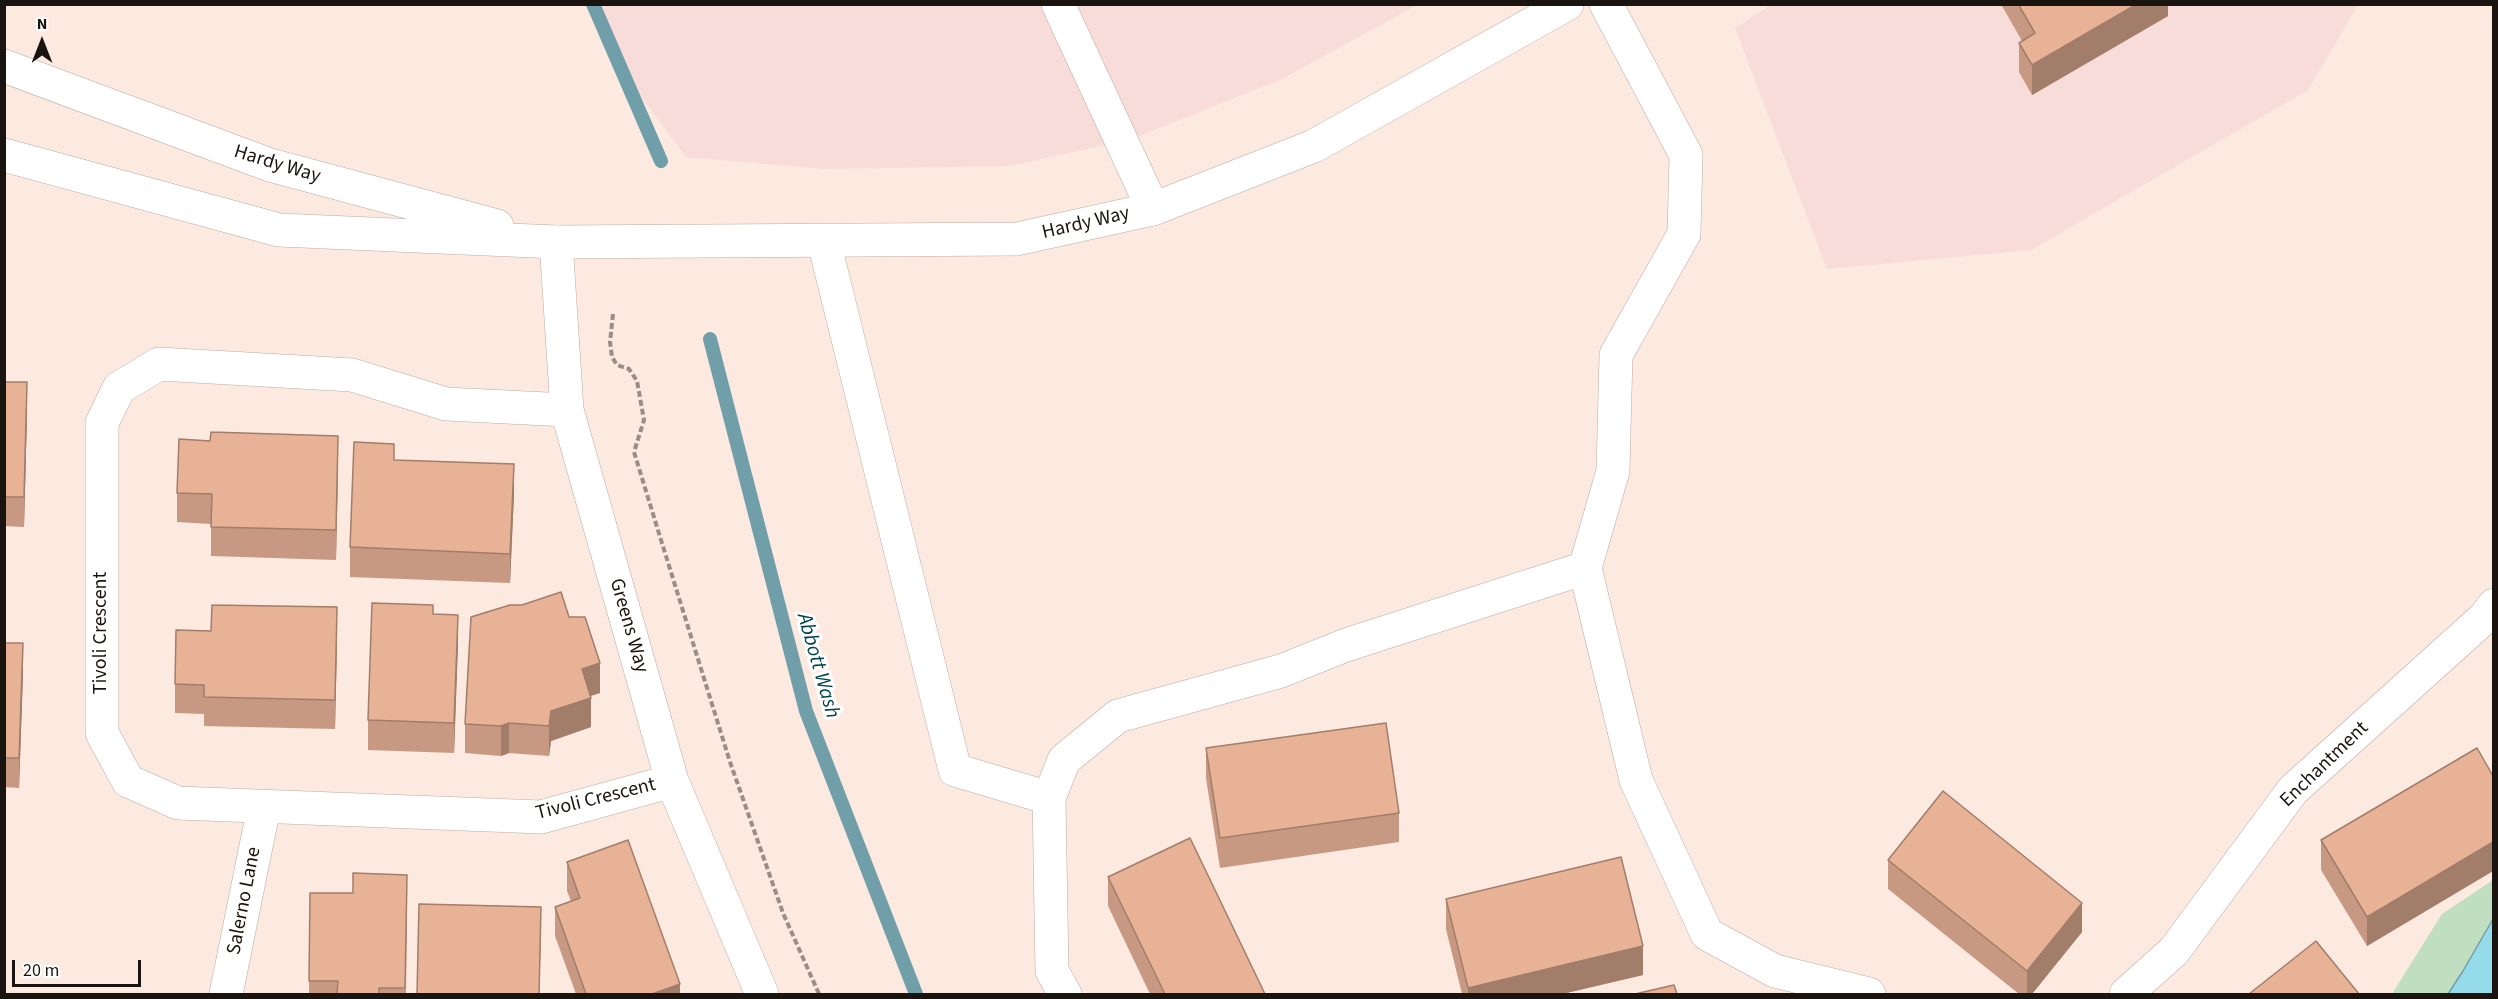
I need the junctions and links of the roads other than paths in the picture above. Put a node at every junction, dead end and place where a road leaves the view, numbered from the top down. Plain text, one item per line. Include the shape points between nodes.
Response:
1 (1058, 4) edge
2 (1567, 4) edge
3 (1606, 4) edge
4 (4, 66) edge
5 (4, 155) edge
6 (1154, 209) junction
7 (556, 242) junction
8 (824, 242) junction
9 (567, 410) junction
10 (1585, 567) junction
11 (2493, 605) edge
12 (672, 781) junction
13 (1049, 798) junction
14 (264, 807) junction
15 (226, 994) edge
16 (762, 994) edge
17 (1065, 994) edge
18 (1869, 994) edge
19 (2126, 994) edge

1 - 6 street
2 - 6 street, Hardy Way via 1314,146
3 - 10 street via 1686,155 1684,234 1616,355 1613,471
4 - 7 street, Hardy Way via 270,165
5 - 7 street, Hardy Way via 279,230
6 - 8 street, Hardy Way via 1017,239
7 - 8 street, Hardy Way
7 - 9 street, Greens Way
8 - 13 street via 955,770
9 - 12 street, Greens Way
9 - 14 street, Tivoli Crescent via 446,404 352,375 159,364 119,388 102,423 102,733 128,781 178,803
10 - 13 street via 1346,645 1281,671 1118,716 1064,760
10 - 18 street via 1636,780 1707,934 1775,971
11 - 19 street, Enchantment via 2484,618 2293,790 2174,951
12 - 14 street, Tivoli Crescent via 541,817
12 - 16 street, Greens Way
13 - 17 street via 1052,971
14 - 15 street, Salerno Lane

